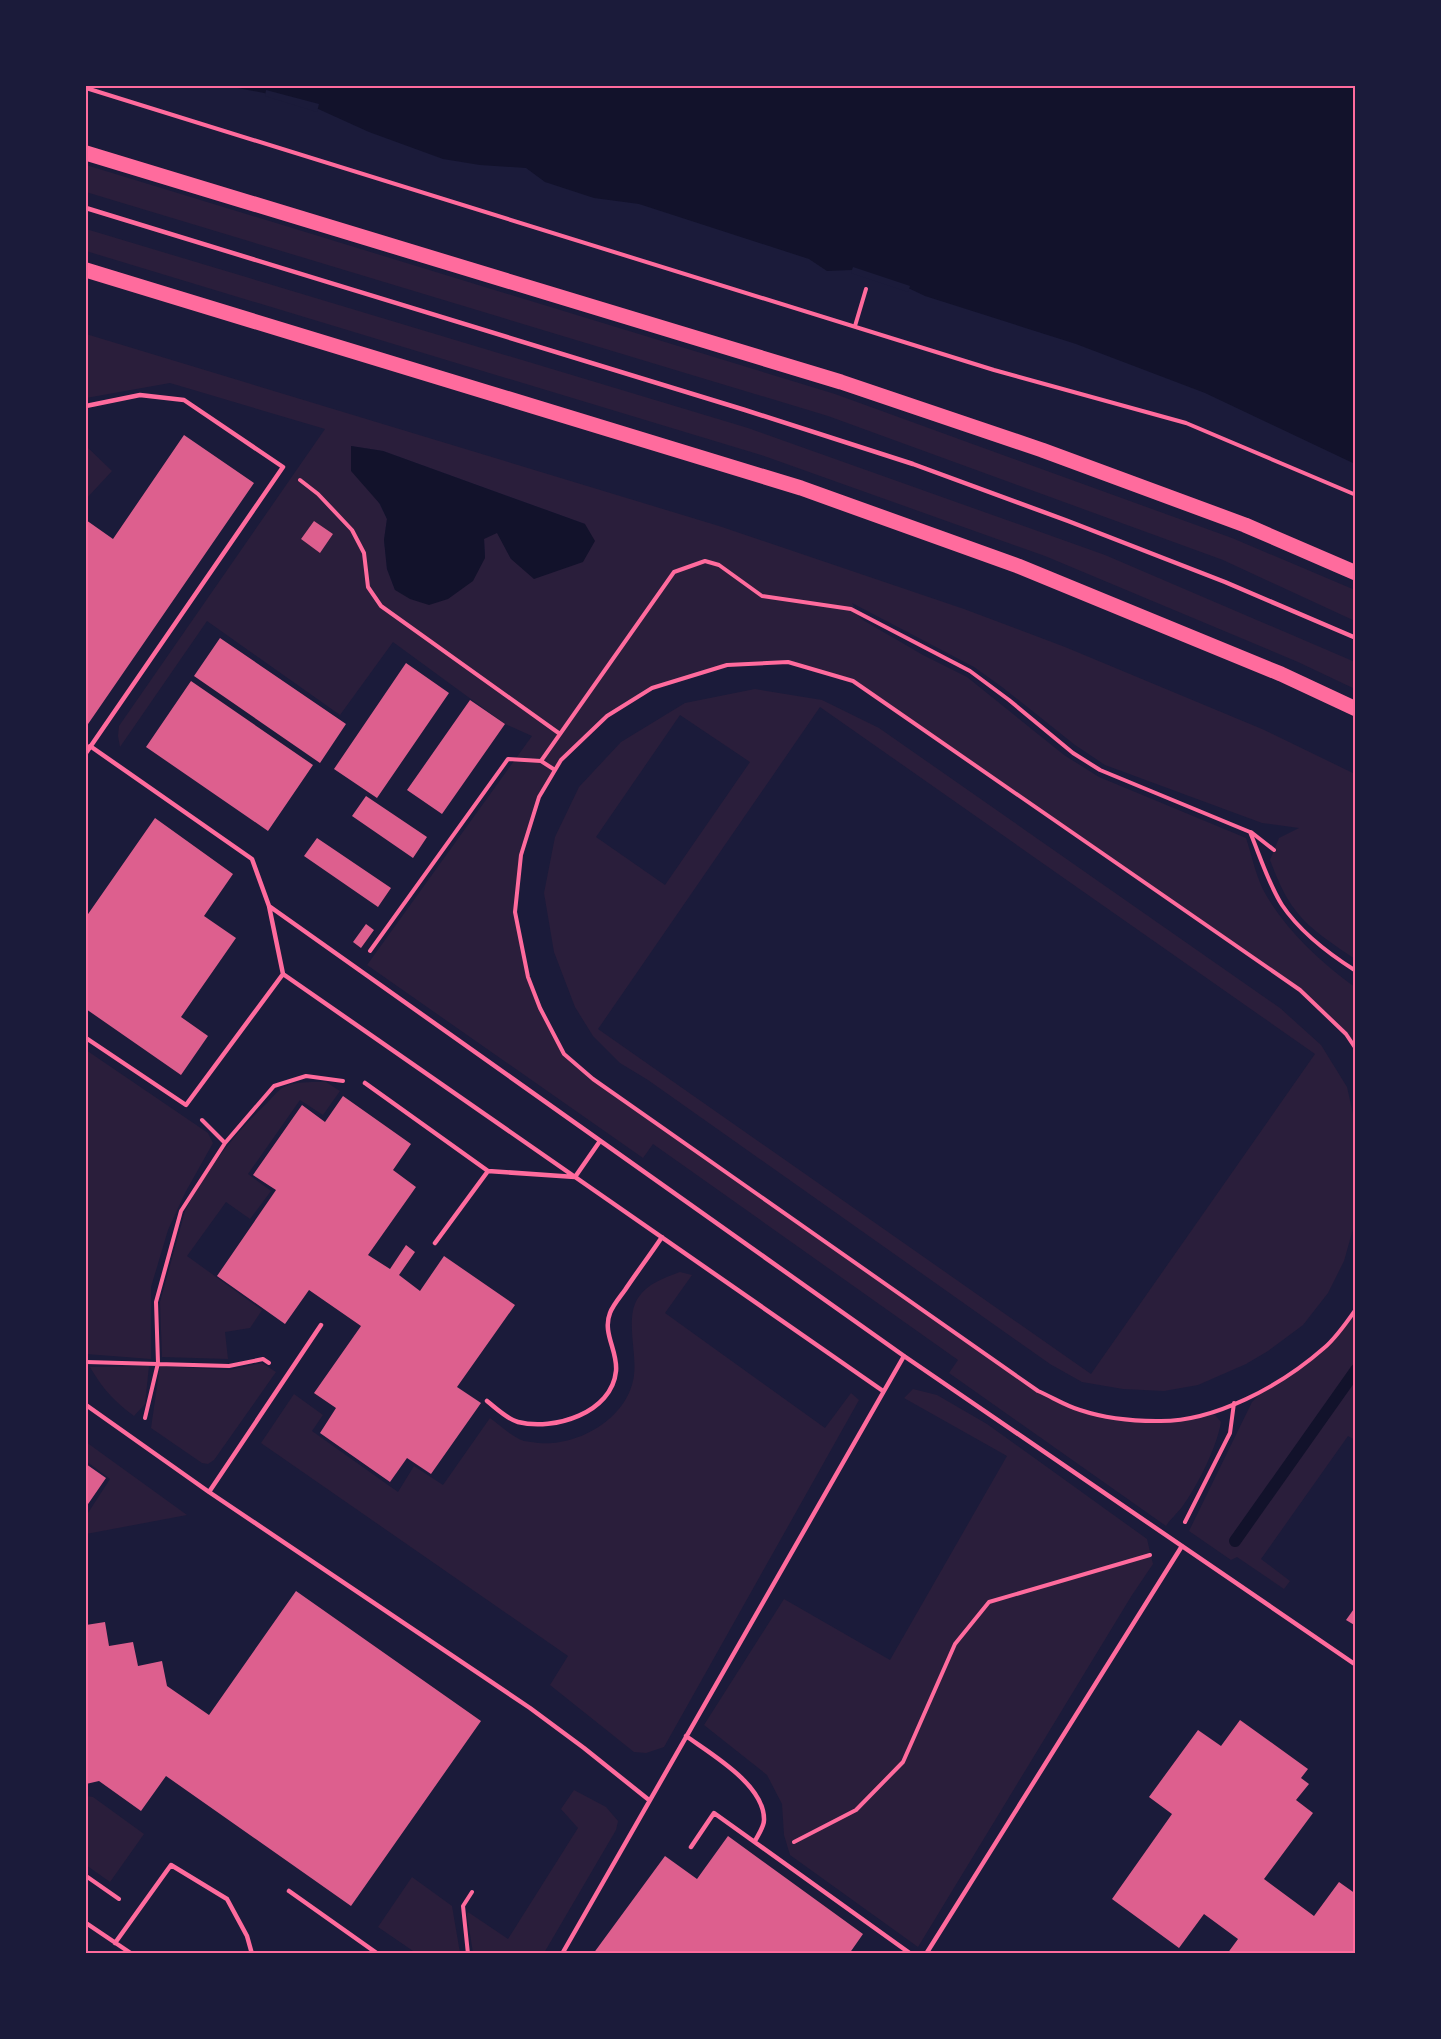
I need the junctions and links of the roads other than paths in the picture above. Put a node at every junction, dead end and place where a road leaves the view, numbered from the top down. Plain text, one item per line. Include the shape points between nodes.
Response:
1 (86, 153) edge
2 (86, 208) edge
3 (86, 270) edge
4 (86, 406) edge
5 (1356, 573) edge
6 (1356, 638) edge
7 (1356, 709) edge
8 (90, 746) junction
9 (86, 753) edge
10 (269, 906) junction
11 (283, 974) junction
12 (86, 1038) edge
13 (365, 1083) road end
14 (600, 1140) junction
15 (488, 1170) junction
16 (575, 1177) junction
17 (662, 1237) junction
18 (435, 1243) dead end
19 (321, 1325) dead end
20 (904, 1356) junction
21 (883, 1391) junction
22 (488, 1401) dead end
23 (86, 1405) edge
24 (209, 1492) junction
25 (1182, 1546) junction
26 (1356, 1665) edge
27 (686, 1736) junction
28 (649, 1800) junction
29 (754, 1841) junction
30 (691, 1847) dead end
31 (290, 1891) dead end
32 (86, 1925) edge
33 (115, 1942) junction
34 (132, 1953) edge
35 (252, 1953) edge
36 (378, 1953) edge
37 (562, 1953) edge
38 (911, 1953) edge
39 (926, 1953) edge

1 - 5 main road via 840,382 1053,454 1245,525
2 - 6 lane via 913,464 1225,582
3 - 7 main road via 801,488 1018,566 1281,674
4 - 8 lane via 140,396 184,400 283,467
8 - 9 lane
8 - 10 lane via 252,859
10 - 11 lane
10 - 14 lane
11 - 12 lane via 186,1105
11 - 16 lane
13 - 15 lane
14 - 16 lane
14 - 20 lane
15 - 16 lane
15 - 18 lane
16 - 17 lane
17 - 21 lane
17 - 22 lane via 609,1314 608,1333 616,1357 616,1372 610,1392 602,1402 557,1423 539,1424 516,1422
19 - 24 lane
20 - 21 lane
20 - 25 lane
21 - 27 lane
23 - 24 lane
24 - 28 lane via 530,1708
25 - 26 lane
25 - 39 lane
27 - 28 lane
27 - 29 lane via 741,1776 761,1803 765,1822
28 - 37 lane
29 - 30 lane via 714,1813
29 - 38 lane
31 - 36 lane
32 - 33 lane
33 - 34 lane
33 - 35 lane via 171,1865 227,1899

